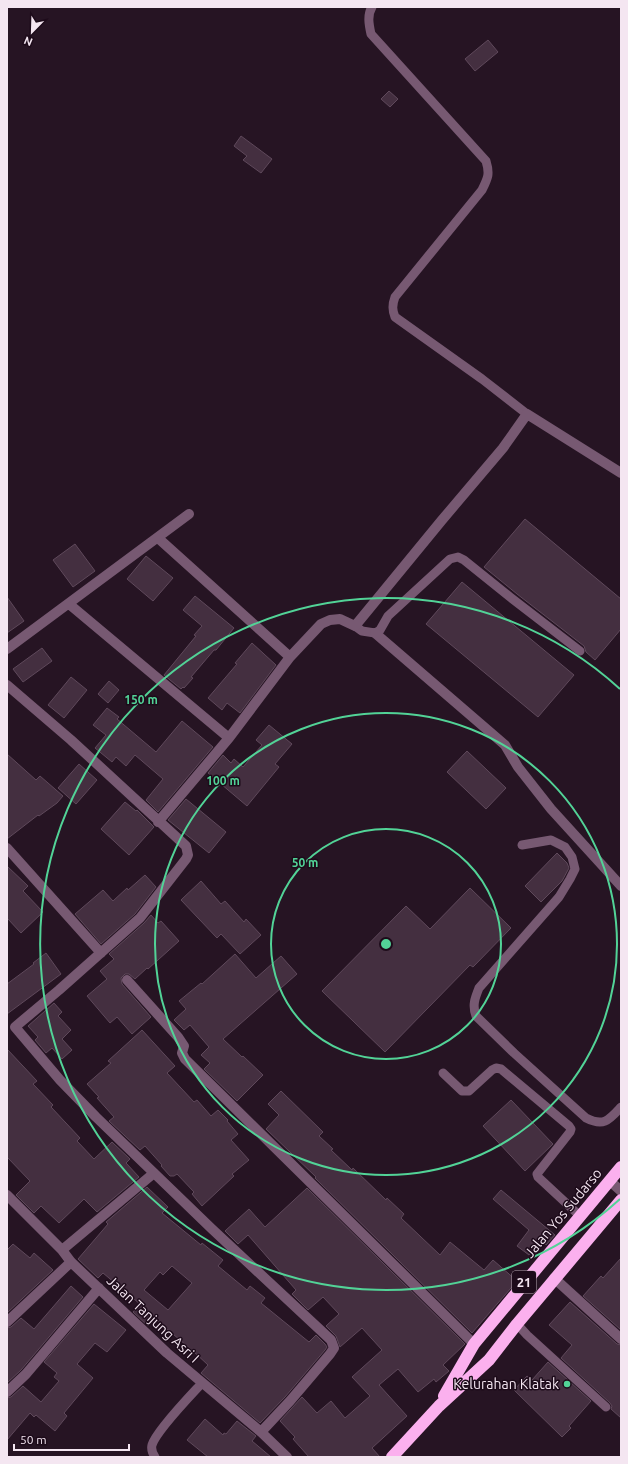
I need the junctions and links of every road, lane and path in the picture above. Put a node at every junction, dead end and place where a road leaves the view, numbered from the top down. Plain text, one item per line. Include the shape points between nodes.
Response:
1 (372, 7) edge
2 (527, 414) junction
3 (621, 473) edge
4 (189, 514) dead end
5 (158, 538) junction
6 (69, 604) junction
7 (355, 626) junction
8 (375, 633) junction
9 (7, 649) edge
10 (580, 651) dead end
11 (290, 657) junction
12 (7, 686) edge
13 (229, 738) junction
14 (158, 822) junction
15 (522, 845) dead end
16 (7, 848) edge
17 (621, 886) edge
18 (101, 953) junction
19 (127, 980) dead end
20 (444, 1073) dead end
21 (621, 1107) edge
22 (621, 1167) edge
23 (154, 1173) junction
24 (610, 1181) junction
25 (621, 1191) edge
26 (7, 1195) edge
27 (621, 1200) edge
28 (580, 1216) junction
29 (62, 1250) junction
30 (71, 1262) junction
31 (554, 1278) junction
32 (99, 1288) junction
33 (7, 1322) edge
34 (517, 1324) junction
35 (621, 1339) edge
36 (474, 1344) junction
37 (202, 1383) junction
38 (7, 1392) edge
39 (439, 1406) junction
40 (606, 1407) dead end
41 (260, 1432) junction
42 (155, 1457) edge
43 (287, 1457) edge
44 (392, 1457) edge

1 - 2 lane via 369,23 371,34 486,161 489,171 482,190 396,297 392,311 395,317
2 - 3 street
2 - 7 street via 503,448
4 - 5 street
5 - 6 street
5 - 11 street
6 - 9 street
6 - 13 street
7 - 8 lane via 362,631
7 - 11 street via 340,619 321,624
8 - 10 lane via 380,630 388,616 450,559 458,557
8 - 17 street via 505,745 518,767 551,809
11 - 13 street
12 - 14 street via 70,740
13 - 14 street
14 - 18 street via 186,846 186,859 140,918
15 - 21 lane via 550,840 565,847 572,857 575,869 559,897 479,988 474,1000 476,1016 586,1118 593,1122 609,1120
16 - 18 street
18 - 23 street via 15,1027 65,1085
19 - 36 street via 178,1037 184,1046 182,1053 185,1059
20 - 28 lane via 466,1092 492,1070 501,1069 569,1126 570,1132 537,1174
22 - 24 highway, Jalan Yos Sudarso / 21
23 - 29 street
23 - 41 street via 331,1340 334,1348 330,1354
24 - 25 street
24 - 28 highway, Jalan Yos Sudarso / 21
26 - 29 street, Jalan Tanjung Asri I
27 - 31 highway, 21
28 - 36 highway, Jalan Yos Sudarso / 21
29 - 30 street, Jalan Tanjung Asri I
30 - 32 street, Jalan Tanjung Asri I
30 - 33 street
31 - 34 highway, 21
31 - 35 street
32 - 37 street, Jalan Tanjung Asri I
32 - 38 street via 26,1374
34 - 39 highway, 21 via 489,1360
34 - 40 lane
36 - 39 highway, Jalan Yos Sudarso / 21
37 - 41 street, Jalan Tanjung Asri I
37 - 42 lane via 162,1429 152,1445
39 - 44 highway, 21
41 - 43 street, Jalan Tanjung Asri I

